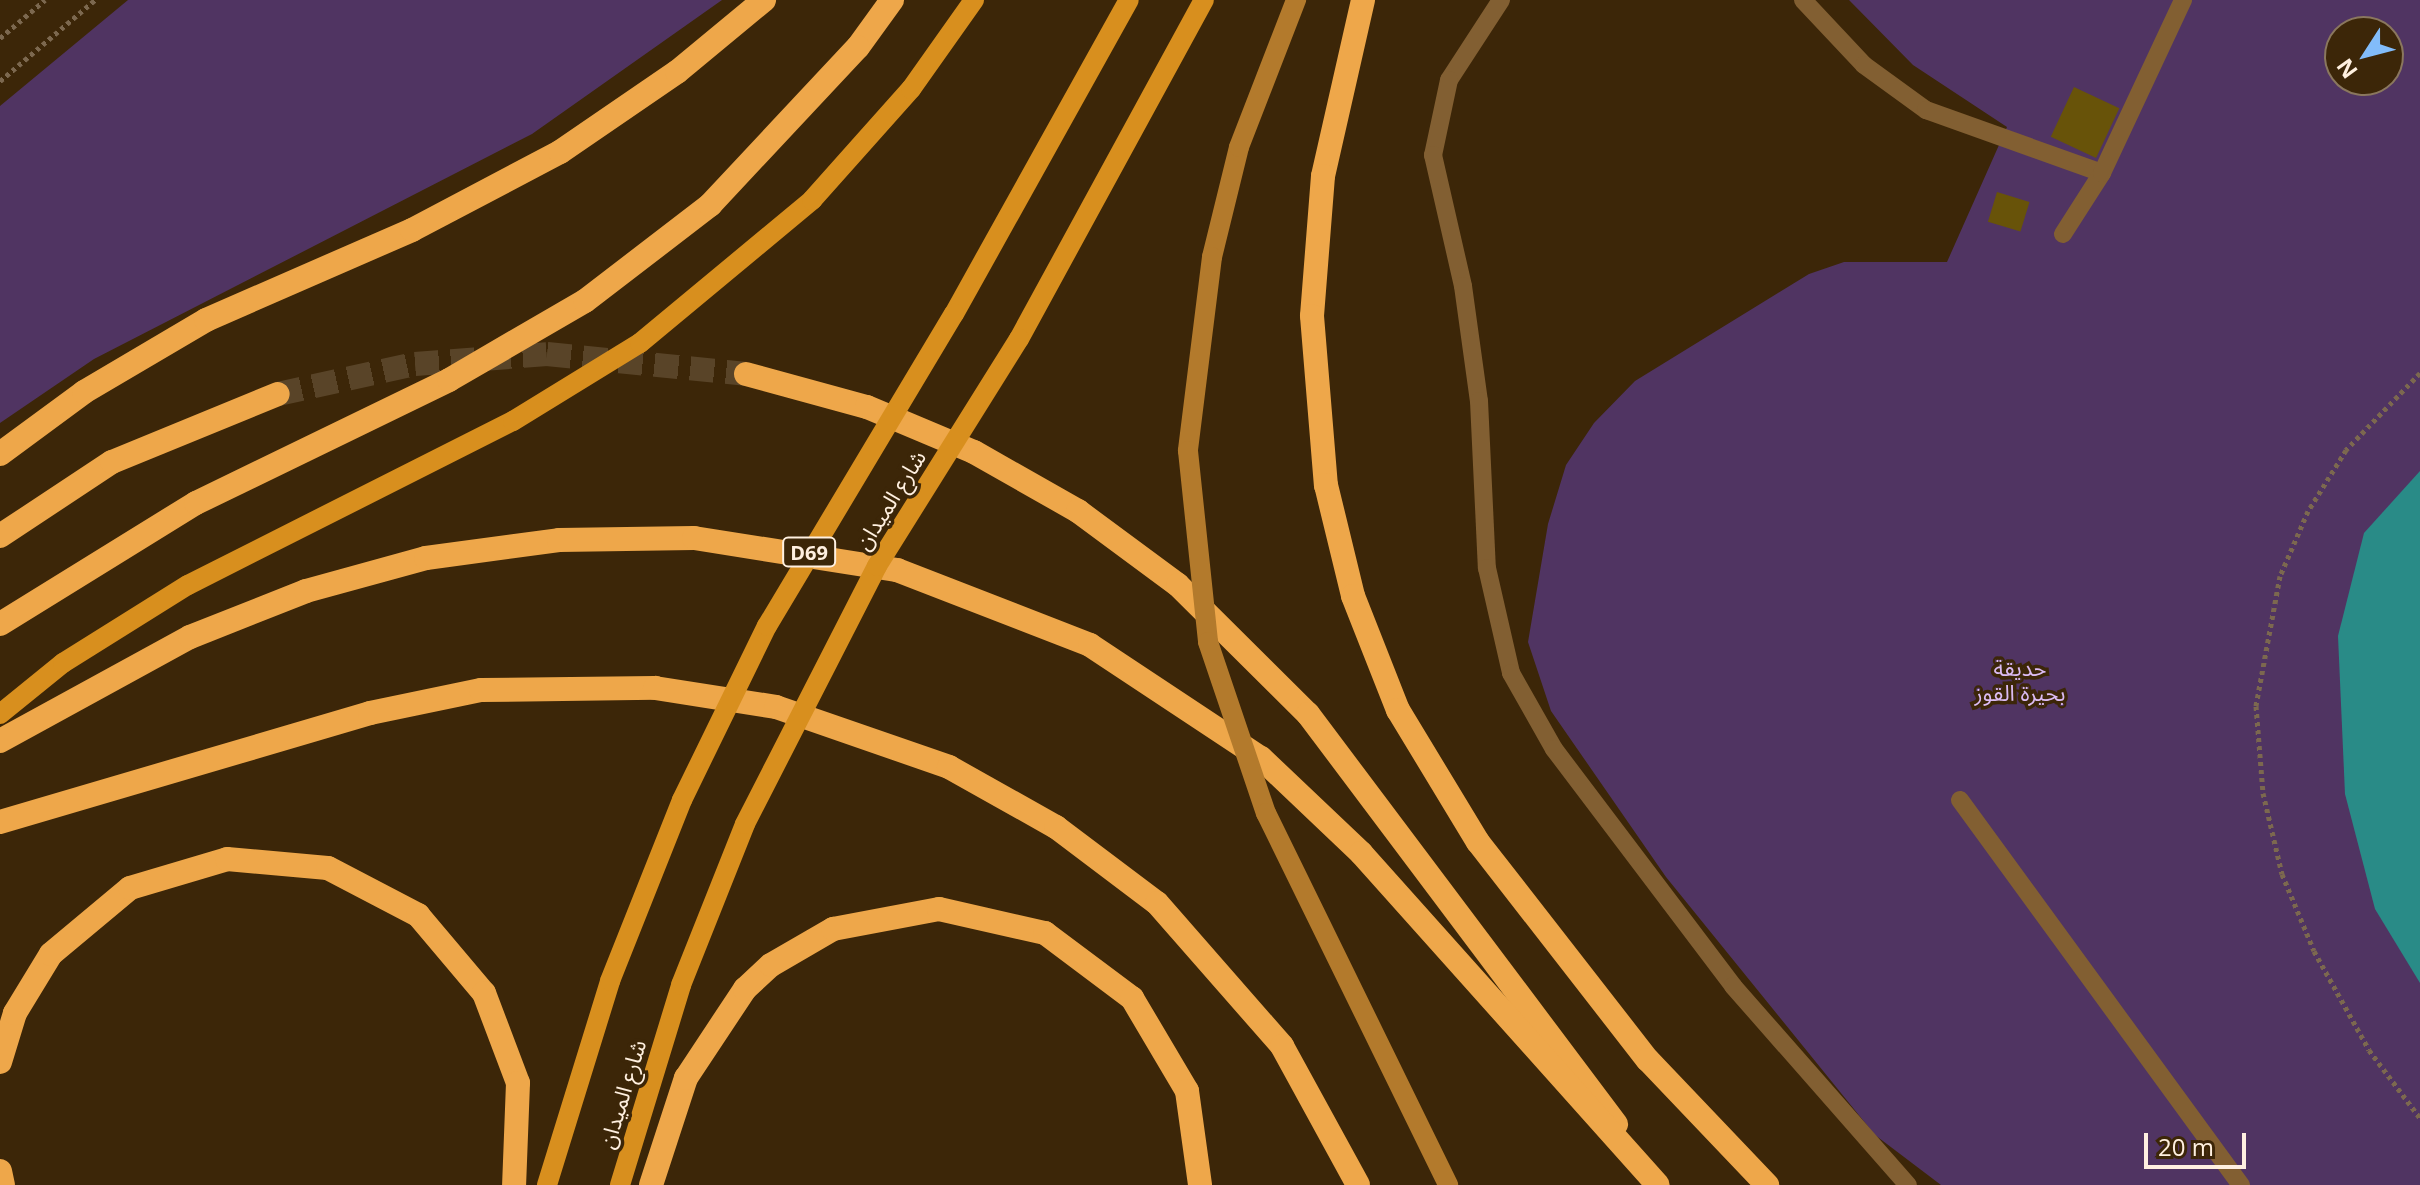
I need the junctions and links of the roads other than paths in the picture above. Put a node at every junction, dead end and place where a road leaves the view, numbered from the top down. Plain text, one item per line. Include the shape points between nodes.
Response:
1 (764, 0) edge
2 (892, 0) edge
3 (974, 0) edge
4 (1129, 0) edge
5 (1204, 0) edge
6 (1296, 0) edge
7 (1363, 0) edge
8 (1501, 0) edge
9 (1803, 0) edge
10 (2183, 0) edge
11 (2102, 173) junction
12 (2063, 234) dead end
13 (746, 374) tunnel mouth
14 (278, 394) tunnel mouth
15 (0, 454) edge
16 (0, 536) edge
17 (0, 624) edge
18 (0, 714) edge
19 (0, 741) edge
20 (1960, 800) dead end
21 (0, 822) edge
22 (0, 1062) edge
23 (0, 1171) edge
24 (3, 1185) edge
25 (514, 1185) edge
26 (547, 1185) edge
27 (620, 1185) edge
28 (651, 1185) edge
29 (1200, 1185) edge
30 (1358, 1185) edge
31 (1448, 1185) edge
32 (1658, 1185) edge
33 (1767, 1185) edge
34 (1908, 1185) edge
35 (2241, 1185) edge

1 - 15 highway via 677,72 560,152 412,230 206,320 84,392
2 - 17 highway, bridge via 858,47 710,205 585,301 449,380 196,503
3 - 18 main road via 863,146 757,251 590,376 188,585 63,663
4 - 26 main road, شارع الميدان / D69, bridge via 954,314 774,614 682,800 610,981
5 - 27 main road, شارع الميدان, bridge via 1019,339 855,606 745,824 681,985
6 - 31 main road, bridge via 1239,147 1212,257 1188,451 1208,642 1266,813
7 - 33 highway via 1323,176 1312,316 1326,485 1353,596 1398,710 1478,842 1588,990
8 - 34 lane via 1449,80 1433,155 1465,301 1487,568 1511,673 1554,749 1733,986 1803,1058
9 - 11 lane via 1864,65 1926,110
10 - 11 lane
11 - 12 lane
13 - 32 highway via 867,407 1025,479 1129,547 1225,626 1335,749
14 - 16 highway via 112,462
19 - 32 highway via 133,664 247,612 366,573 493,547 667,537 830,555 963,591 1090,645 1206,716 1313,803
20 - 35 lane
21 - 30 highway via 425,700 594,684 716,695 849,728 1003,796 1108,863 1244,995 1316,1100
22 - 25 highway via 15,1013 51,954 130,888 227,859 328,868 418,915 484,993 518,1083
23 - 24 highway
28 - 29 highway via 686,1078 745,989 833,929 939,909 1045,933 1132,998 1187,1091

